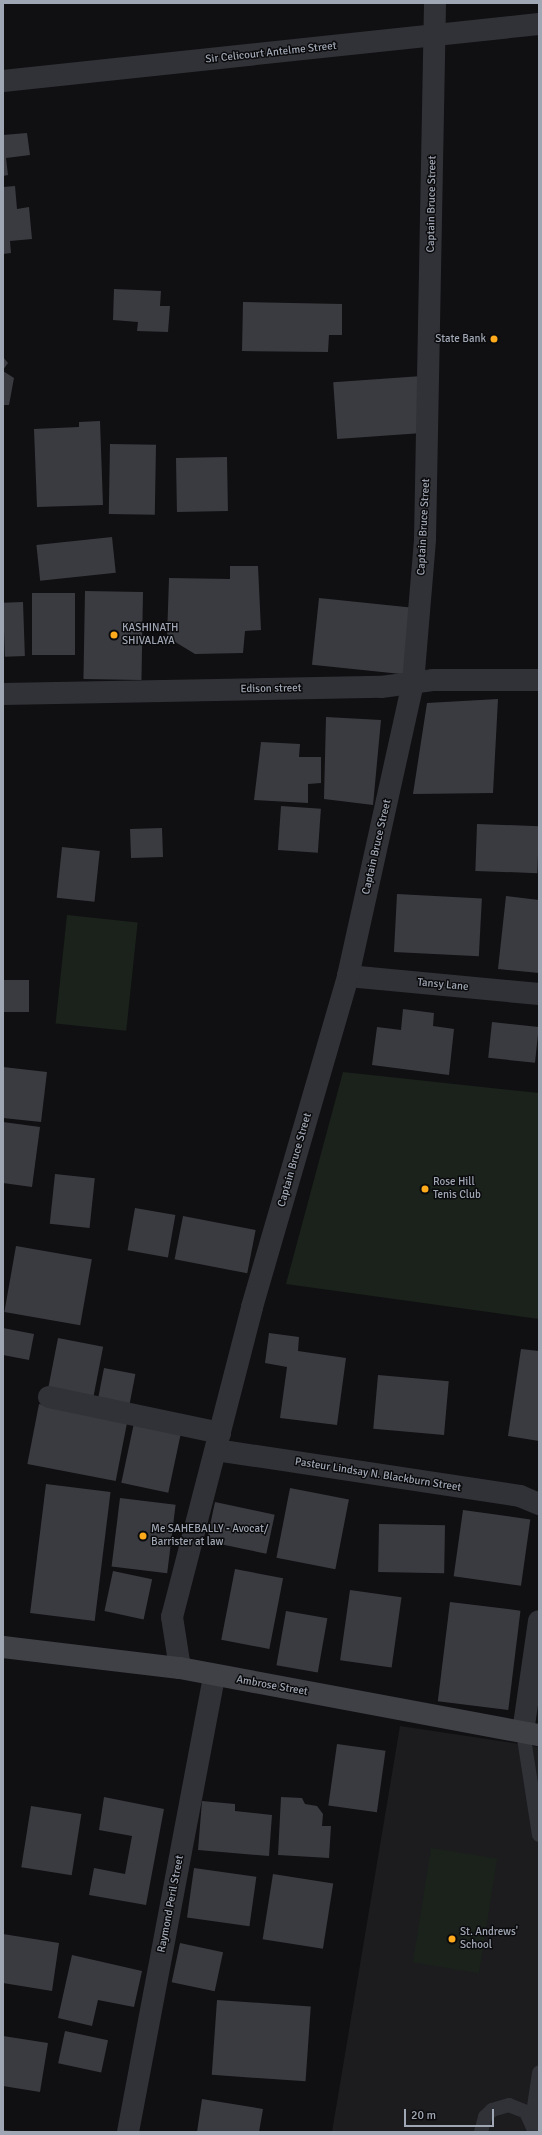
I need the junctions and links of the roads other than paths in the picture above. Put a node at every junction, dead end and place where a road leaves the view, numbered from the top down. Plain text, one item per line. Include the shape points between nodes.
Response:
1 (435, 3) edge
2 (539, 24) edge
3 (435, 36) junction
4 (3, 81) edge
5 (539, 680) edge
6 (413, 683) junction
7 (3, 694) edge
8 (348, 976) junction
9 (539, 994) edge
10 (49, 1397) dead end
11 (218, 1442) junction
12 (539, 1504) edge
13 (539, 1621) edge
14 (3, 1647) edge
15 (180, 1668) junction
16 (214, 1676) junction
17 (531, 1733) edge
18 (539, 1835) edge
19 (539, 2073) edge
20 (534, 2126) edge
21 (128, 2132) edge
22 (481, 2132) edge

1 - 3 street, Captain Bruce Street
2 - 3 street, Sir Celicourt Antelme Street
3 - 4 street, Sir Celicourt Antelme Street
3 - 6 street, Captain Bruce Street via 425,539
5 - 6 street, Edison street
6 - 7 street, Edison street via 381,687
6 - 8 street, Captain Bruce Street
8 - 9 street, Tansy Lane
8 - 11 street, Captain Bruce Street via 252,1307
10 - 11 street, Pasteur Lindsay N. Blackburn Street
11 - 12 street, Pasteur Lindsay N. Blackburn Street via 520,1496
11 - 15 street, Captain Bruce Street via 172,1617
13 - 17 street
14 - 15 street, Ambrose Street
15 - 16 street, Ambrose Street
16 - 17 street, Ambrose Street
16 - 21 street, Raymond Peril Street
17 - 18 lane
19 - 20 lane
20 - 22 lane via 518,2108 500,2106 485,2117

